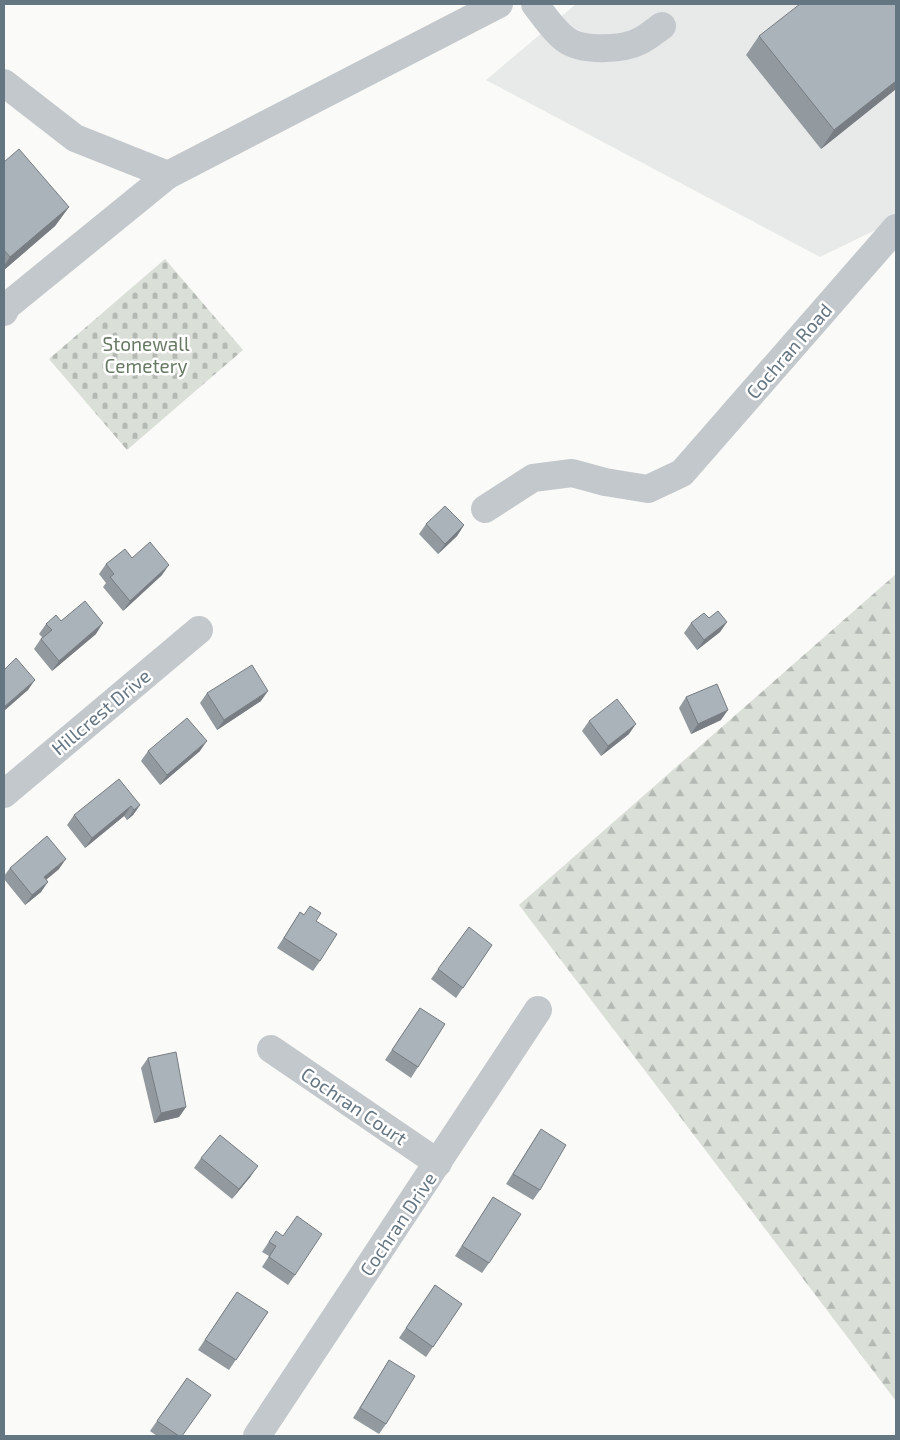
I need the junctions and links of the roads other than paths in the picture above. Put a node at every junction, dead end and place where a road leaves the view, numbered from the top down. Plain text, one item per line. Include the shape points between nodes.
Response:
1 (499, 4) edge
2 (535, 4) edge
3 (662, 26) dead end
4 (4, 83) edge
5 (168, 175) junction
6 (896, 228) edge
7 (4, 312) edge
8 (485, 510) dead end
9 (199, 630) dead end
10 (4, 794) edge
11 (538, 1010) dead end
12 (271, 1049) dead end
13 (438, 1163) junction
14 (257, 1436) edge

1 - 5 street
2 - 3 street via 566,41 585,46 606,49 639,42
4 - 5 street via 74,138
5 - 7 street via 7,306
6 - 8 street, Cochran Road via 682,473 648,488 572,473 533,478
9 - 10 street, Hillcrest Drive
11 - 13 street, Cochran Drive
12 - 13 street, Cochran Court
13 - 14 street, Cochran Drive

